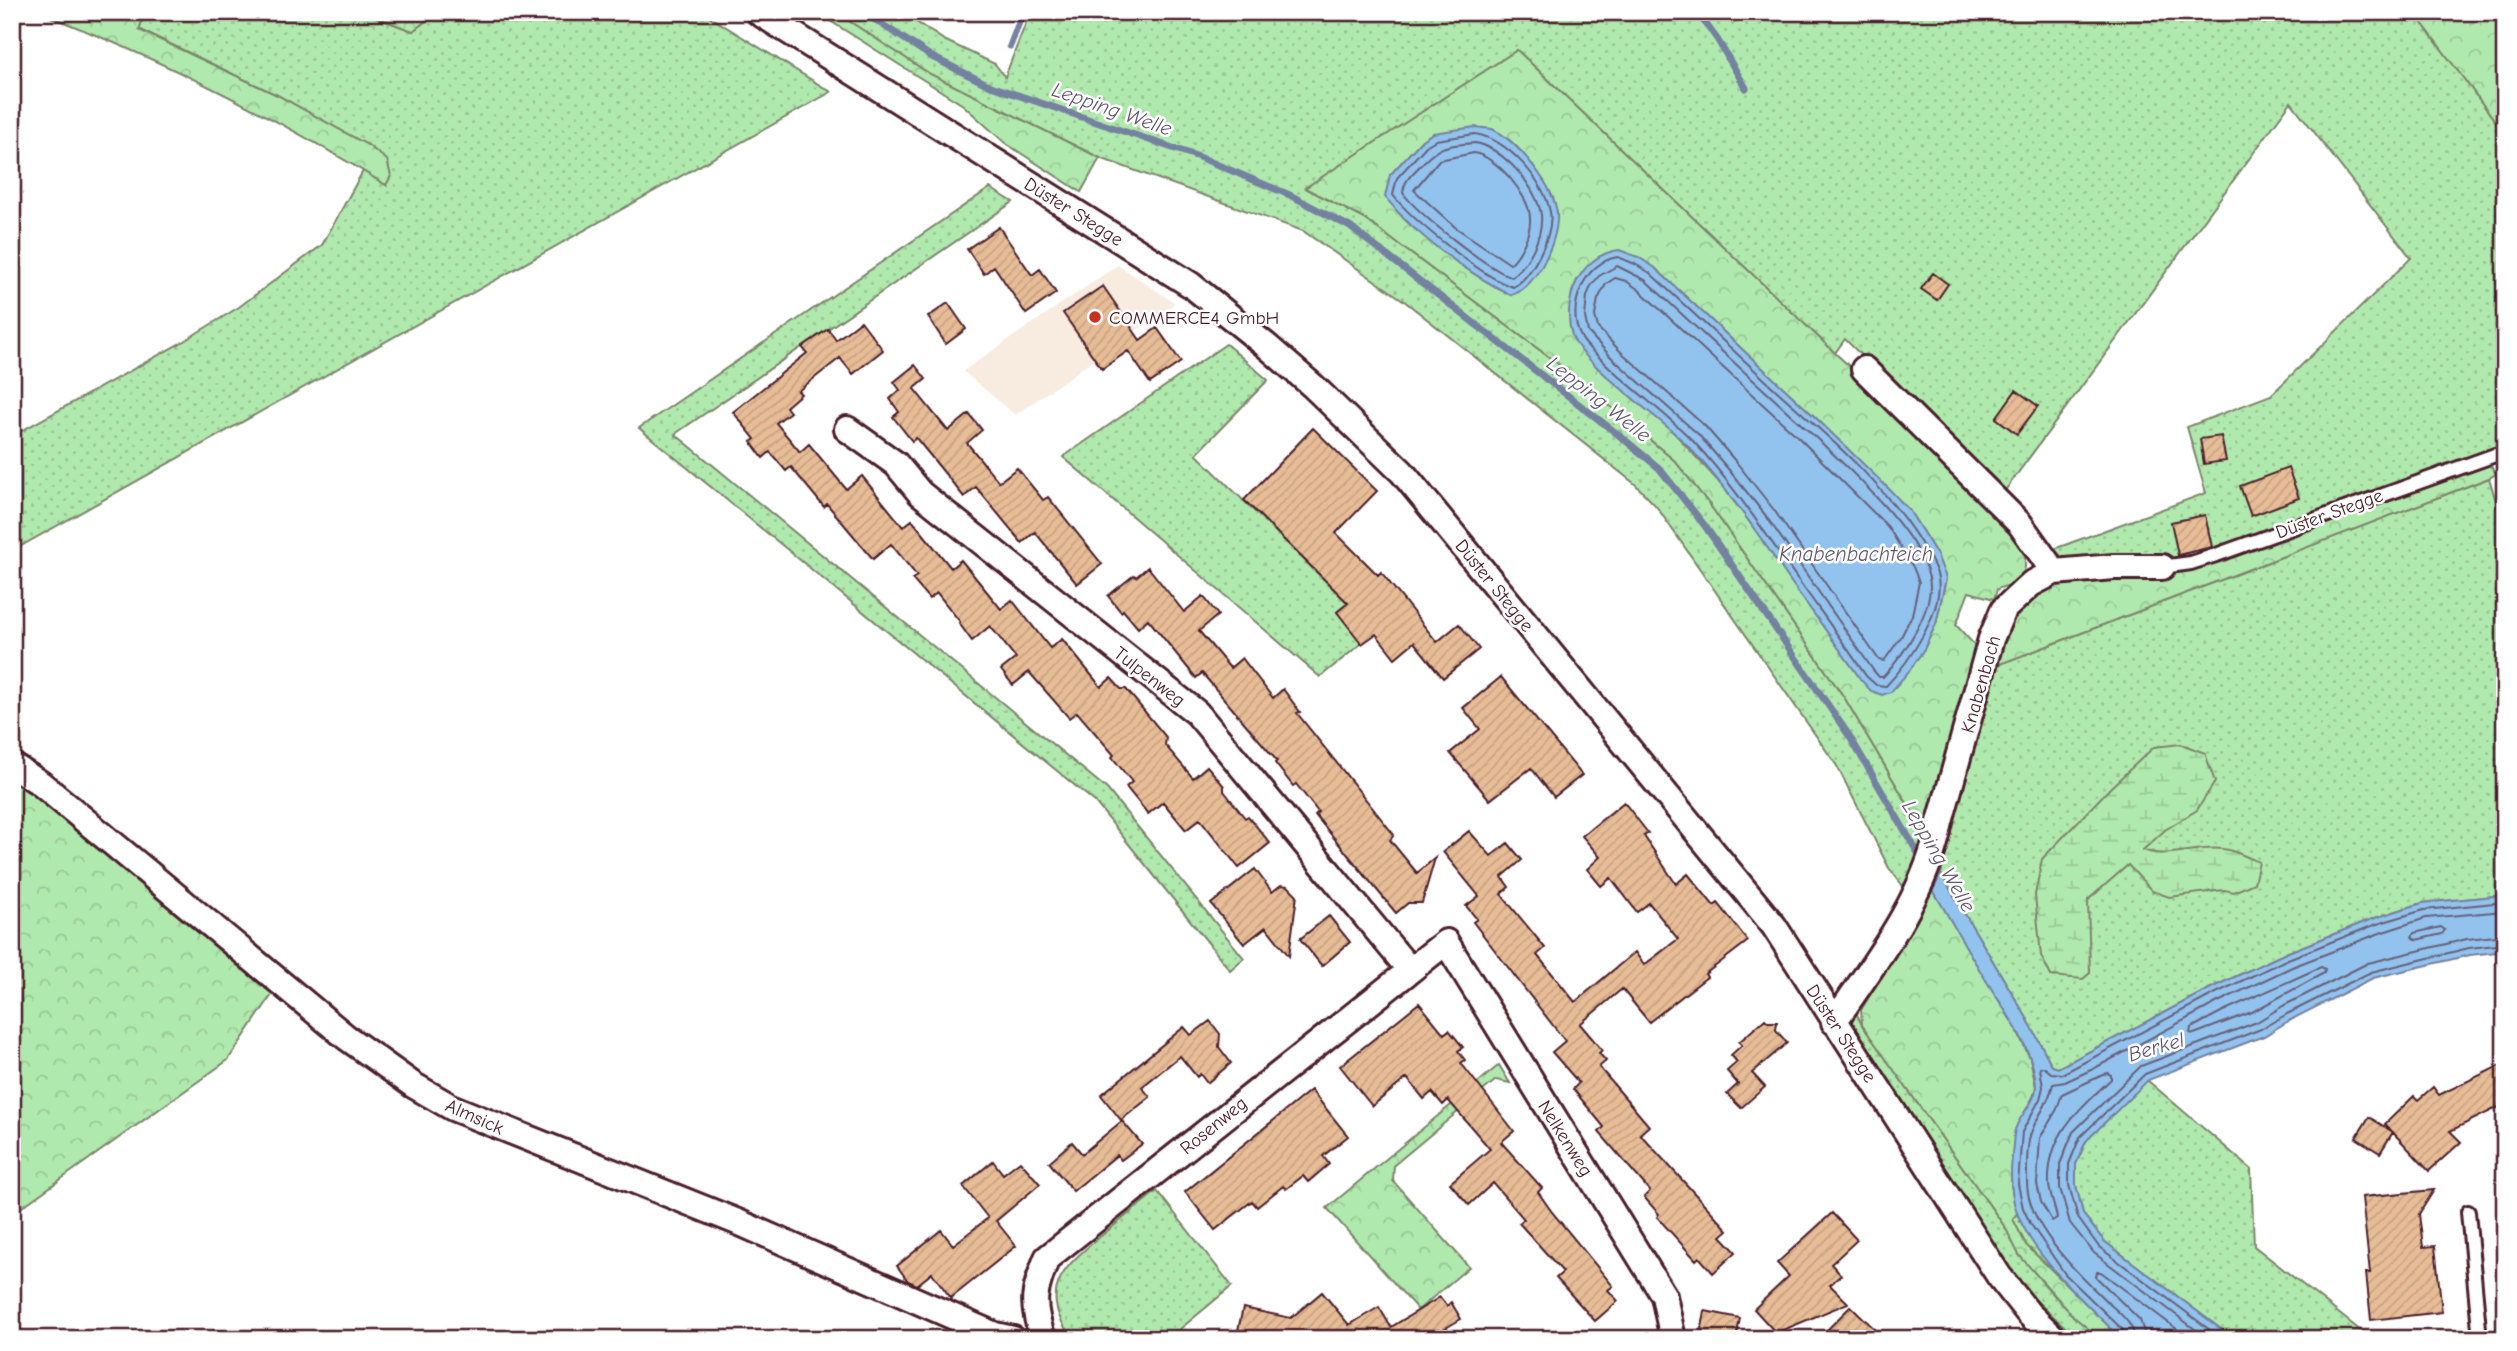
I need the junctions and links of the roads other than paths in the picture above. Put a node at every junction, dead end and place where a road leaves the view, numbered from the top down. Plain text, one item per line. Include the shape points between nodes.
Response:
1 (758, 12) edge
2 (1864, 369) dead end
3 (847, 429) dead end
4 (2495, 455) dead end
5 (2162, 567) joint
6 (2054, 572) junction
7 (12, 765) edge
8 (1446, 942) joint
9 (1409, 969) junction
10 (1834, 1022) junction
11 (2468, 1212) dead end
12 (1013, 1339) edge
13 (1043, 1339) edge
14 (1673, 1339) edge
15 (2055, 1339) edge
16 (2480, 1339) edge

1 - 10 street, Düster Stegge via 1191,285 1322,395 1402,472 1567,672 1774,926
2 - 6 street via 2020,524
3 - 9 street, Tulpenweg via 896,464 920,494 1198,713
4 - 5 lane, Düster Stegge via 2219,554
5 - 6 street, Knabenbach
6 - 10 street, Knabenbach via 2031,584 2003,610 1919,889
7 - 12 street, Almsick via 40,783 346,1037 453,1108
8 - 9 street, Rosenweg
8 - 14 street, Nelkenweg via 1664,1296
9 - 13 street, Rosenweg via 1047,1258 1037,1285 1035,1312
10 - 15 street, Düster Stegge via 1999,1276
11 - 16 lane

